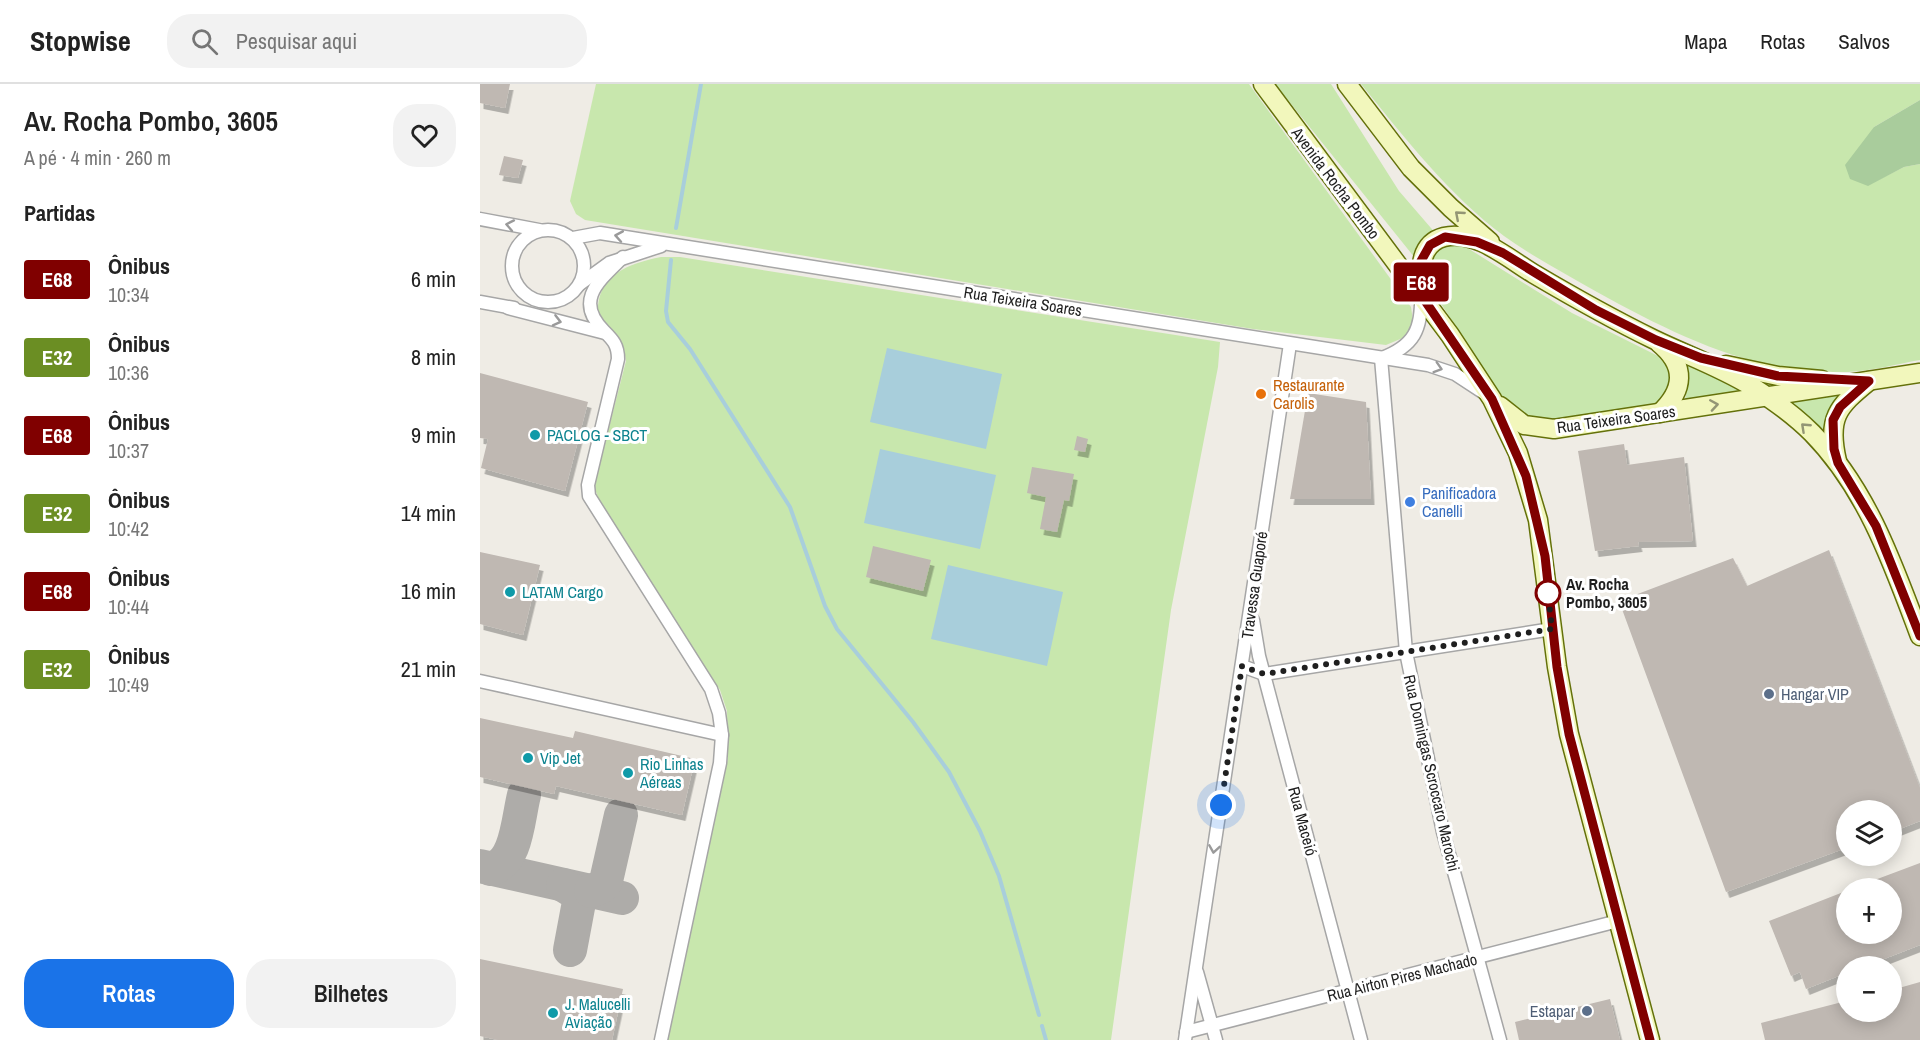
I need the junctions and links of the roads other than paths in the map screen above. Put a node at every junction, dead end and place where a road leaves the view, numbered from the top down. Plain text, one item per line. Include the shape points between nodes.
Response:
1 (1263, 84) edge
2 (1347, 84) edge
3 (480, 219) edge
4 (541, 231) junction
5 (573, 238) junction
6 (665, 245) junction
7 (1503, 253) junction
8 (623, 257) junction
9 (579, 284) junction
10 (1421, 295) junction
11 (480, 302) edge
12 (553, 302) junction
13 (508, 309) junction
14 (606, 333) junction
15 (1656, 340) junction
16 (1290, 344) junction
17 (1381, 358) junction
18 (1701, 358) junction
19 (1920, 373) edge
20 (1869, 381) junction
21 (1768, 396) junction
22 (1492, 399) junction
23 (1660, 413) junction
24 (1838, 463) junction
25 (1251, 601) junction
26 (1552, 629) junction
27 (1920, 636) edge
28 (1406, 652) junction
29 (1259, 656) junction
30 (1243, 662) junction
31 (1264, 674) junction
32 (480, 681) edge
33 (722, 735) junction
34 (1618, 921) junction
35 (1477, 957) junction
36 (1196, 967) junction
37 (1348, 991) junction
38 (1212, 1026) junction
39 (1186, 1036) edge
40 (661, 1040) edge
41 (1216, 1040) edge
42 (1361, 1040) edge
43 (1500, 1040) edge
44 (1650, 1040) edge

1 - 10 main road, Avenida Rocha Pombo
7 -> 2 main road via 1418,175
4 -> 3 street
4 - 5 street via 553,230
4 - 12 street via 520,243 512,266 514,278 529,297
6 -> 5 street, Rua Teixeira Soares via 600,233
5 - 9 street via 584,262
6 - 8 street, Rua Teixeira Soares
6 - 16 street, Rua Teixeira Soares
7 - 10 main road via 1460,237 1436,241 1421,261
7 - 15 main road via 1596,310
8 - 9 street, Rua Teixeira Soares
8 - 14 street via 598,281 591,294 593,318
9 - 12 street via 572,293
10 - 17 street via 1417,330 1407,345
10 - 22 main road, Avenida Rocha Pombo
11 - 13 street
12 - 13 street
13 -> 14 street
14 - 33 street via 613,338 618,359 588,485 589,496 701,669 719,712
15 - 18 main road
15 - 23 main road via 1673,358 1679,380 1675,397
16 - 17 street, Rua Teixeira Soares
16 - 25 street, Travessa Guaporé
17 -> 22 street, Rua Teixeira Soares via 1443,369 1470,382
17 - 28 street, Rua Domingas Scroccaro Marochi
18 - 20 main road, Rua Teixeira Soares via 1778,376
18 - 21 main road
19 - 20 main road, Rua Teixeira Soares
20 - 21 main road, Rua Teixeira Soares
20 - 24 main road via 1845,402 1833,420
23 -> 21 main road, Rua Teixeira Soares
24 -> 21 main road via 1810,431
22 - 23 main road, Rua Teixeira Soares via 1515,420 1535,429
22 - 26 main road via 1518,453 1536,512
24 - 27 main road via 1876,526
25 - 29 street, Rua Maceió
25 - 30 street, Travessa Guaporé
26 - 28 street
26 - 34 main road via 1569,734
28 - 31 street
28 - 35 street, Rua Domingas Scroccaro Marochi via 1441,822
29 - 30 street via 1250,654
29 - 31 street, Rua Maceió
30 - 31 street
30 -> 36 street, Travessa Guaporé
31 - 37 street, Rua Maceió
32 - 33 street
33 - 40 street via 720,763
34 - 35 street, Rua Airton Pires Machado
34 - 44 main road
35 - 37 street, Rua Airton Pires Machado
35 - 43 street, Rua Domingas Scroccaro Marochi
36 - 38 street
36 - 39 street, Travessa Guaporé
37 - 38 street, Rua Airton Pires Machado
37 - 42 street, Rua Maceió
38 - 39 street, Rua Airton Pires Machado
38 - 41 street

